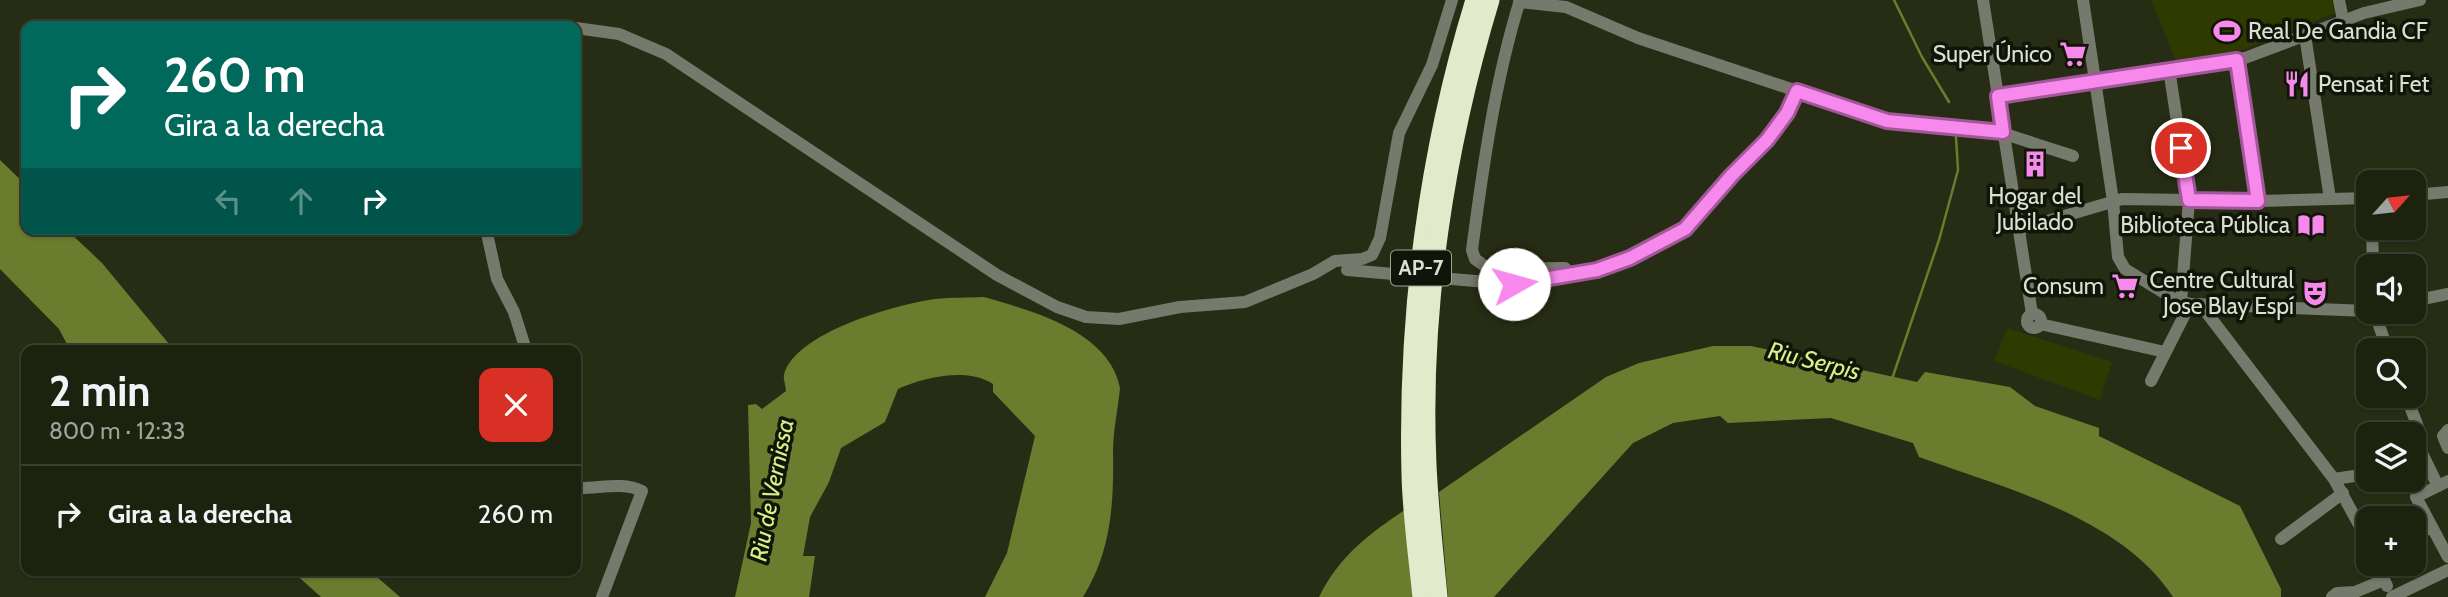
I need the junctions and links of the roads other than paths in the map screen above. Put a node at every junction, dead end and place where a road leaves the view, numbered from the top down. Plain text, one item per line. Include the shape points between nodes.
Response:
1 (1452, 0) edge
2 (1475, 0) edge
3 (1490, 0) edge
4 (1983, 0) edge
5 (2083, 0) edge
6 (2339, 0) edge
7 (2420, 0) edge
8 (1520, 1) edge
9 (2343, 20) junction
10 (581, 29) edge
11 (2305, 35) junction
12 (2237, 60) junction
13 (2169, 69) junction
14 (2095, 80) junction
15 (1797, 91) junction
16 (1998, 96) junction
17 (2003, 132) junction
18 (2073, 156) dead end
19 (2448, 192) edge
20 (2426, 194) edge
21 (2356, 198) edge
22 (2330, 199) junction
23 (2189, 200) junction
24 (2113, 201) junction
25 (2258, 201) junction
26 (2020, 229) junction
27 (487, 235) edge
28 (1313, 274) junction
29 (1572, 275) junction
30 (2448, 293) edge
31 (2426, 298) edge
32 (2190, 304) junction
33 (2356, 311) edge
34 (524, 345) edge
35 (2165, 352) junction
36 (2151, 381) dead end
37 (2448, 430) edge
38 (2448, 448) edge
39 (2426, 455) edge
40 (2356, 476) edge
41 (2334, 479) junction
42 (2443, 483) edge
43 (581, 488) edge
44 (2343, 493) junction
45 (2356, 518) edge
46 (2431, 528) junction
47 (2426, 530) edge
48 (2281, 539) dead end
49 (1425, 541) junction
50 (2448, 557) edge
51 (2448, 570) edge
52 (2382, 576) edge
53 (2384, 580) junction
54 (602, 597) edge
55 (1422, 597) edge
56 (1438, 597) edge
57 (2332, 597) edge
58 (2392, 597) edge

1 - 28 street via 1432,65 1399,133 1378,246 1368,258 1335,261
2 - 49 highway, AP-7 via 1438,143 1422,258 1411,475
3 - 49 highway, AP-7 via 1454,138 1436,262
4 - 16 street
5 - 14 street
6 - 9 street
7 - 9 street
8 - 15 street via 1566,7 1638,38
8 - 29 street via 1499,82 1472,250 1475,260 1489,269 1565,268
9 - 11 street
10 - 28 street via 619,34 666,54 986,268 1056,307 1086,317 1119,319 1180,307 1237,304
11 - 12 street
11 - 22 street
12 - 13 street
12 - 25 street
13 - 14 street
13 - 23 street
14 - 16 street
14 - 24 street
15 - 17 street via 1887,121
15 - 29 street via 1782,121 1691,225 1630,258
16 - 17 street
17 - 18 street
17 - 26 street
19 - 20 street
21 - 22 street
22 - 25 street
23 - 24 street
23 - 25 street
23 - 32 street
24 - 26 street
24 - 32 street via 2118,257 2125,270
26 - 35 street via 2036,319
27 - 34 street via 497,279
28 - 29 street, bridge via 1347,270 1514,284
30 - 31 street
32 - 33 street
32 - 35 street
32 - 41 street
35 - 36 street
37 - 38 street via 2443,436
39 - 42 street
40 - 41 street
41 - 44 street
42 - 46 street via 2416,496
43 - 54 street via 628,484 642,491
44 - 45 street
44 - 48 street
46 - 47 street
46 - 50 street
49 - 55 highway, AP-7
49 - 56 highway, AP-7
51 - 58 street
52 - 53 street
53 - 57 street
53 - 58 street

